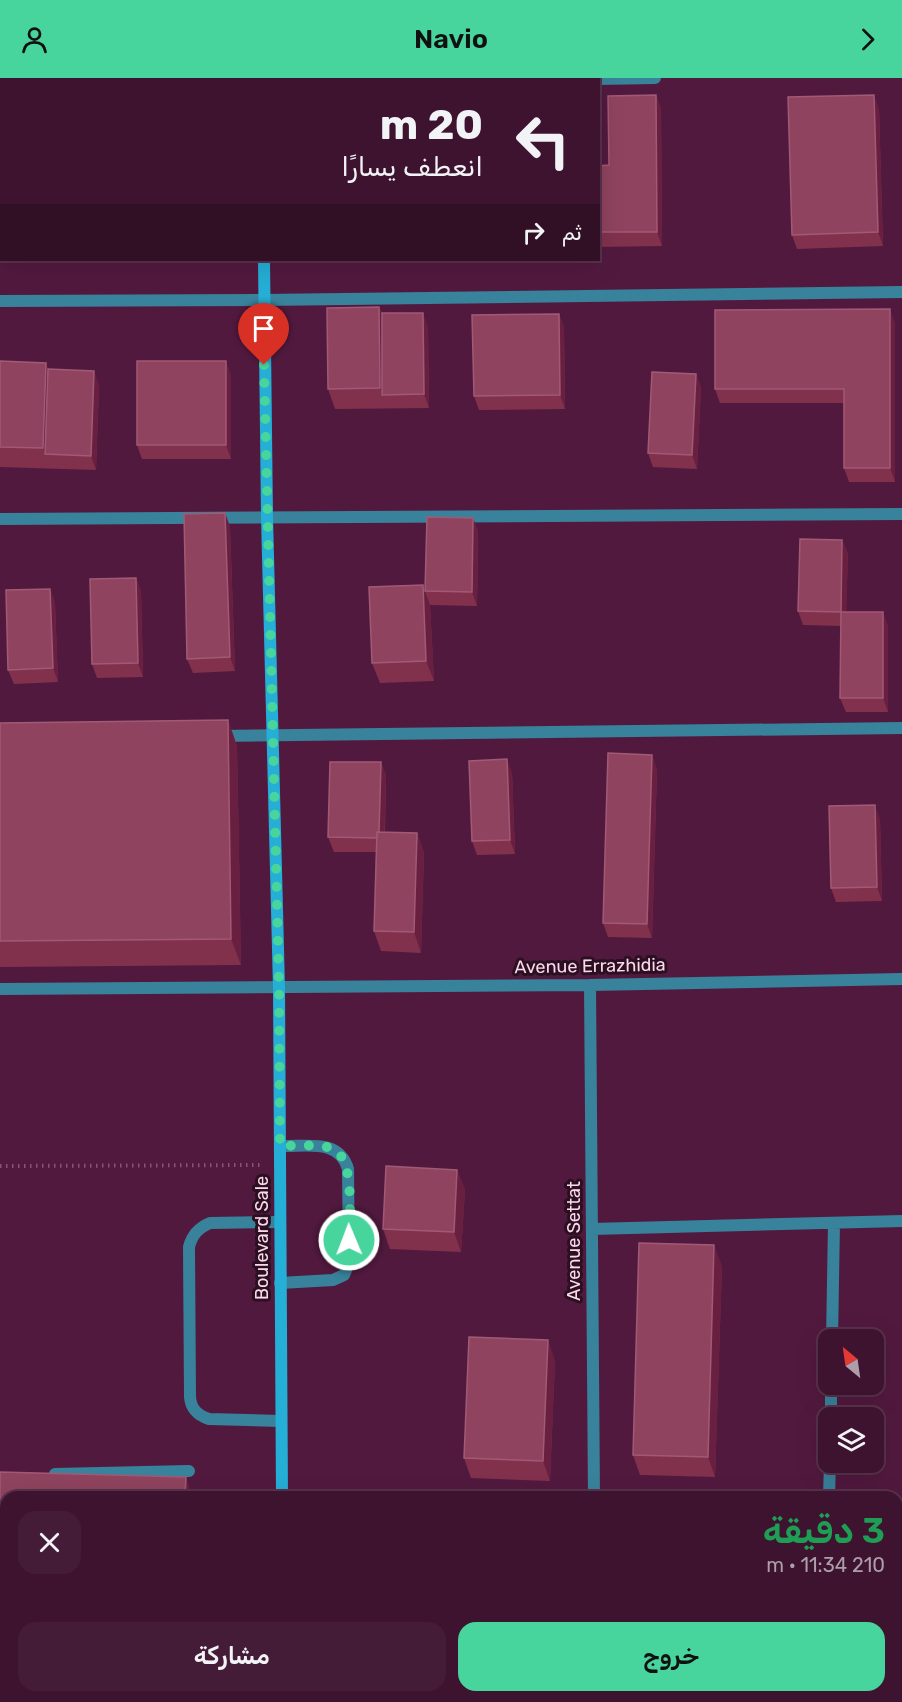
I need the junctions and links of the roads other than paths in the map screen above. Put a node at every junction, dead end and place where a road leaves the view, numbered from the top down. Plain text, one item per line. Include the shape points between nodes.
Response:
1 (655, 78) edge
2 (600, 79) edge
3 (264, 261) edge
4 (902, 292) edge
5 (263, 300) junction
6 (0, 301) edge
7 (902, 514) edge
8 (267, 517) junction
9 (0, 519) edge
10 (902, 728) edge
11 (274, 735) junction
12 (202, 736) edge
13 (902, 979) edge
14 (591, 985) junction
15 (279, 988) junction
16 (0, 989) edge
17 (280, 1146) junction
18 (902, 1221) edge
19 (280, 1222) junction
20 (834, 1222) junction
21 (592, 1230) junction
22 (280, 1283) junction
23 (832, 1329) edge
24 (281, 1421) junction
25 (189, 1471) dead end
26 (830, 1473) edge
27 (47, 1474) edge
28 (282, 1491) edge
29 (594, 1491) edge
30 (829, 1491) edge

1 - 2 street
3 - 5 street, Boulevard Sale
4 - 5 street
5 - 6 street
5 - 8 street, Boulevard Sale
7 - 8 street
8 - 9 street
8 - 11 street, Boulevard Sale
10 - 11 street
11 - 12 street
11 - 15 street, Boulevard Sale
13 - 14 street, Avenue Errazhidia
14 - 15 street, Avenue Errazhidia
14 - 21 street, Avenue Settat
15 - 16 street, Avenue Errazhidia
15 - 17 street, Boulevard Sale
17 - 19 street, Boulevard Sale
17 - 22 street via 325,1147 342,1155 348,1169 349,1263 344,1275 333,1280
18 - 20 street
19 - 22 street, Boulevard Sale
19 - 24 street via 210,1223 202,1226 189,1247 190,1404 201,1417 209,1419
20 - 21 street
20 - 23 street
21 - 29 street, Avenue Settat
22 - 24 street, Boulevard Sale
24 - 28 street, Boulevard Sale
25 - 27 street
26 - 30 street

